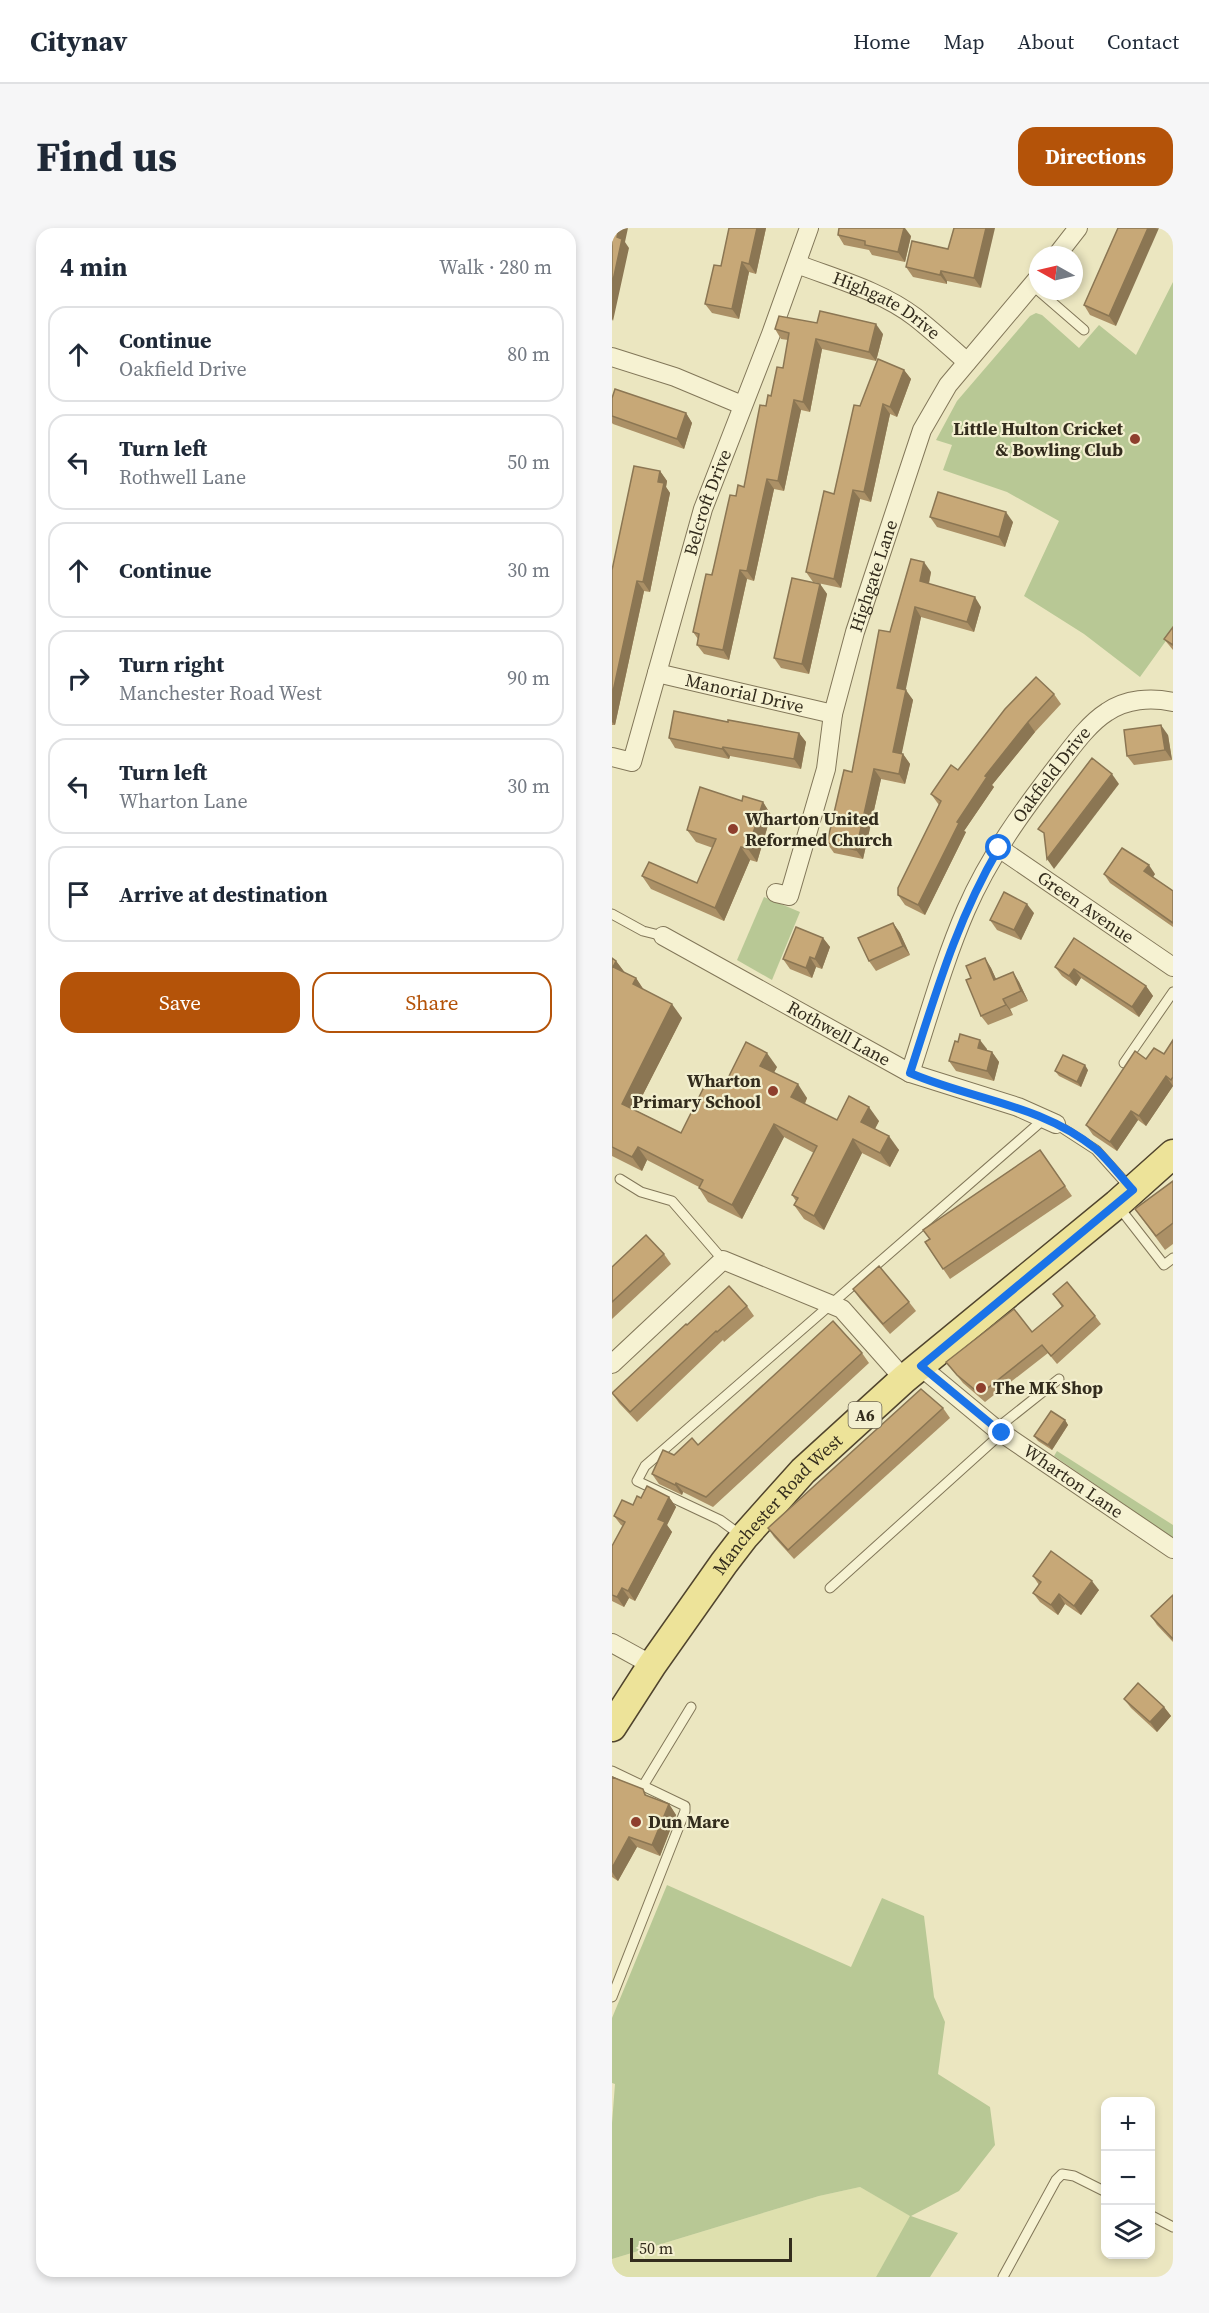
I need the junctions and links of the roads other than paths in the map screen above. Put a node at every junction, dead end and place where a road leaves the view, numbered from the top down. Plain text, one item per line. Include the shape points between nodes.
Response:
1 (809, 228) edge
2 (1078, 228) edge
3 (1064, 246) edge
4 (797, 264) junction
5 (1029, 295) edge
6 (1052, 300) edge
7 (1084, 330) dead end
8 (612, 357) edge
9 (967, 362) junction
10 (742, 405) junction
11 (657, 674) junction
12 (1173, 702) edge
13 (834, 714) junction
14 (612, 757) edge
15 (999, 848) junction
16 (776, 893) dead end
17 (612, 914) edge
18 (663, 936) joint
19 (1173, 967) edge
20 (1173, 992) edge
21 (1124, 1063) edge
22 (910, 1073) junction
23 (1050, 1121) junction
24 (1173, 1154) edge
25 (620, 1179) dead end
26 (1125, 1197) junction
27 (1173, 1258) edge
28 (723, 1260) junction
29 (833, 1304) junction
30 (612, 1364) edge
31 (913, 1373) junction
32 (1059, 1378) dead end
33 (999, 1431) junction
34 (744, 1537) junction
35 (1173, 1550) edge
36 (830, 1588) dead end
37 (612, 1643) edge
38 (652, 1665) junction
39 (691, 1707) dead end
40 (612, 1727) edge
41 (612, 1771) edge
42 (643, 1786) junction
43 (612, 1996) edge
44 (1101, 2190) edge
45 (1155, 2218) edge
46 (1173, 2227) edge
47 (1003, 2277) edge

1 - 4 street, Belcroft Drive
2 - 3 street
4 - 9 street, Highgate Drive via 891,302 914,316
4 - 10 street, Belcroft Drive
5 - 9 street, Highgate Lane
6 - 7 lane
8 - 10 street
9 - 13 street, Highgate Lane via 922,430 855,632
10 - 11 street, Belcroft Drive via 702,509
11 - 13 street, Manorial Drive
11 - 14 street, Belcroft Drive via 632,764
12 - 15 street, Oakfield Drive via 1149,699 1106,712 1071,748 1024,808
13 - 16 street, Highgate Lane via 826,769 805,848 789,896
15 - 19 street, Green Avenue
15 - 22 street, Oakfield Drive via 951,945
17 - 18 lane via 643,931
18 - 22 street, Rothwell Lane
20 - 21 lane
22 - 23 street, Rothwell Lane
23 - 26 lane via 1096,1150
23 - 29 lane
24 - 26 main road, Manchester Road West / A6
25 - 28 lane via 641,1192 672,1202
26 - 27 lane via 1164,1265
26 - 31 main road, Manchester Road West / A6
28 - 29 street, Wharton Lane
28 - 30 street
29 - 31 street, Wharton Lane
29 - 34 lane via 645,1466 637,1481 720,1520
31 - 33 street, Wharton Lane
31 - 34 main road, Manchester Road West / A6 via 803,1471
32 - 33 lane
33 - 35 street, Wharton Lane
33 - 36 lane
34 - 38 main road, Manchester Road West / A6
37 - 38 street
38 - 40 main road, Manchester Road West / A6
39 - 42 lane
41 - 42 lane
42 - 43 lane via 686,1806 686,1811
44 - 47 lane via 1062,2174
45 - 46 lane

